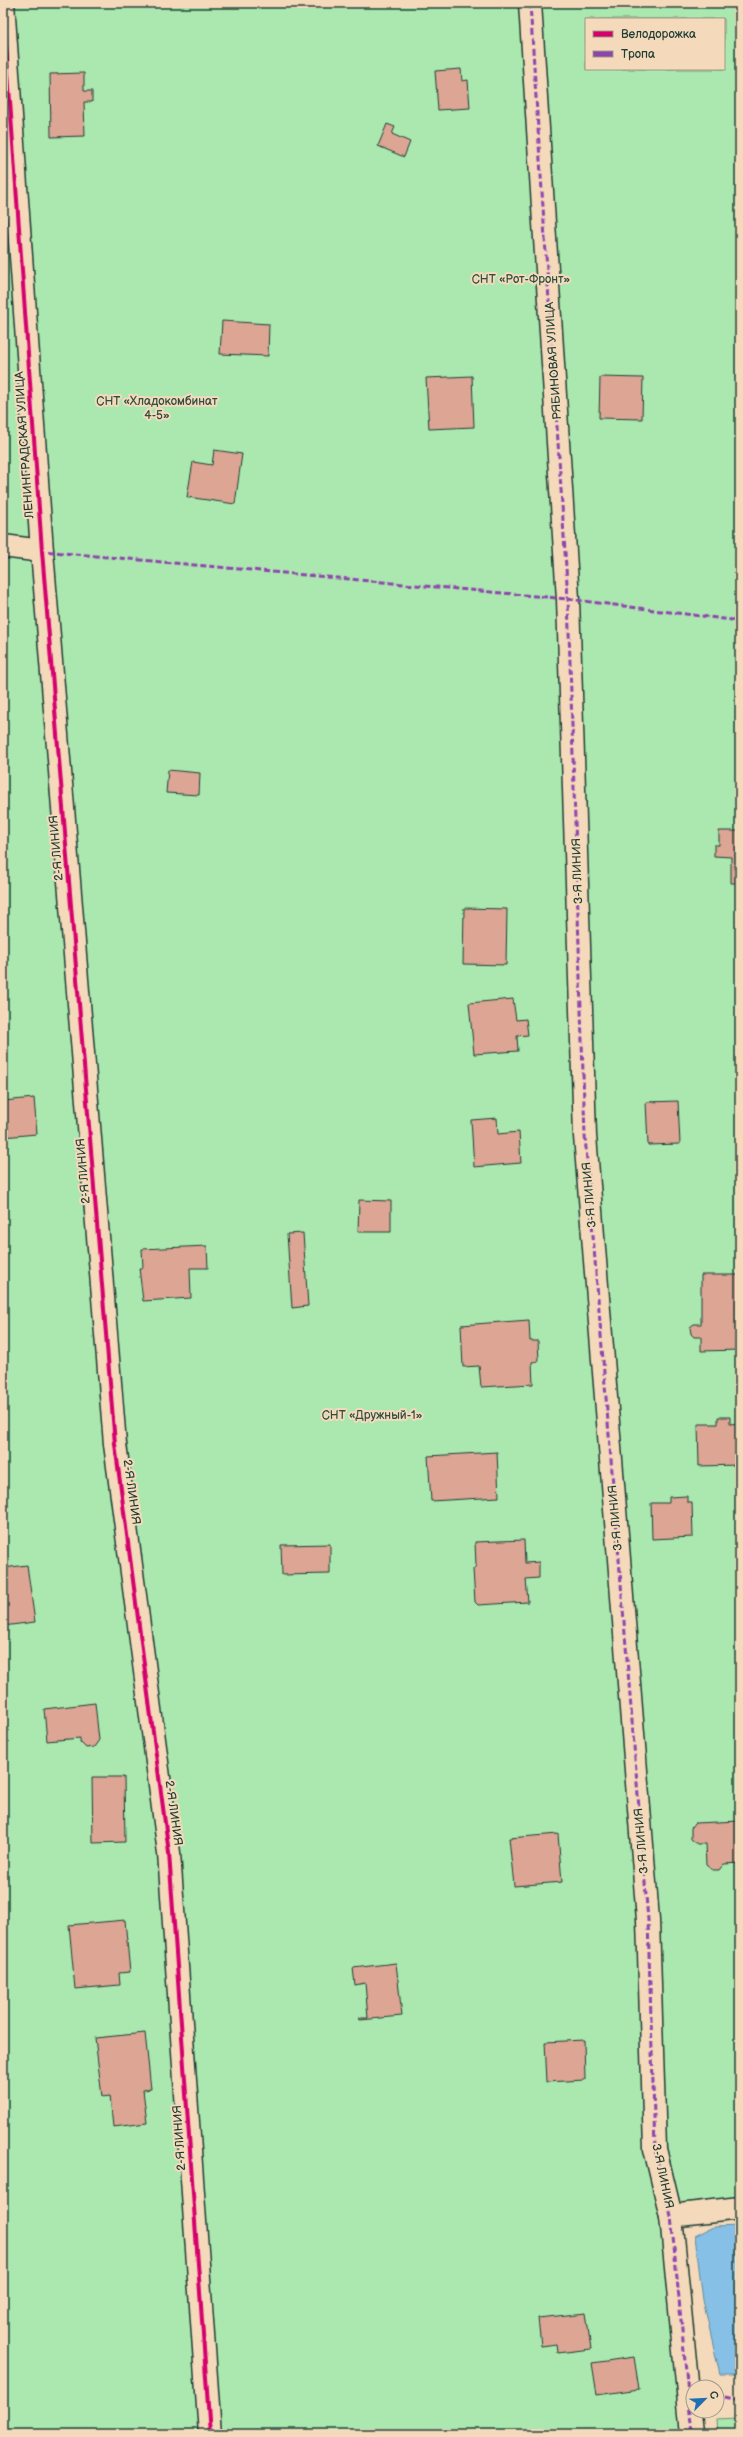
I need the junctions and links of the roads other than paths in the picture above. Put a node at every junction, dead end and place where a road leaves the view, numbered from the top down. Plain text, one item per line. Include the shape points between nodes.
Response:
1 (3, 3) edge
2 (530, 3) edge
3 (3, 546) edge
4 (42, 551) junction
5 (568, 599) joint
6 (740, 2208) edge
7 (671, 2216) junction
8 (210, 2434) edge
9 (692, 2434) edge

1 - 4 street, ЛЕНИНГРАДСКАЯ УЛИЦА
2 - 5 street, РЯБИНОВАЯ УЛИЦА
3 - 4 street
4 - 8 street, 2-Я ЛИНИЯ via 115,1444 169,1853
5 - 7 street, 3-Я ЛИНИЯ via 585,1136 648,1920 655,2149
6 - 7 street
7 - 9 street, 3-Я ЛИНИЯ

